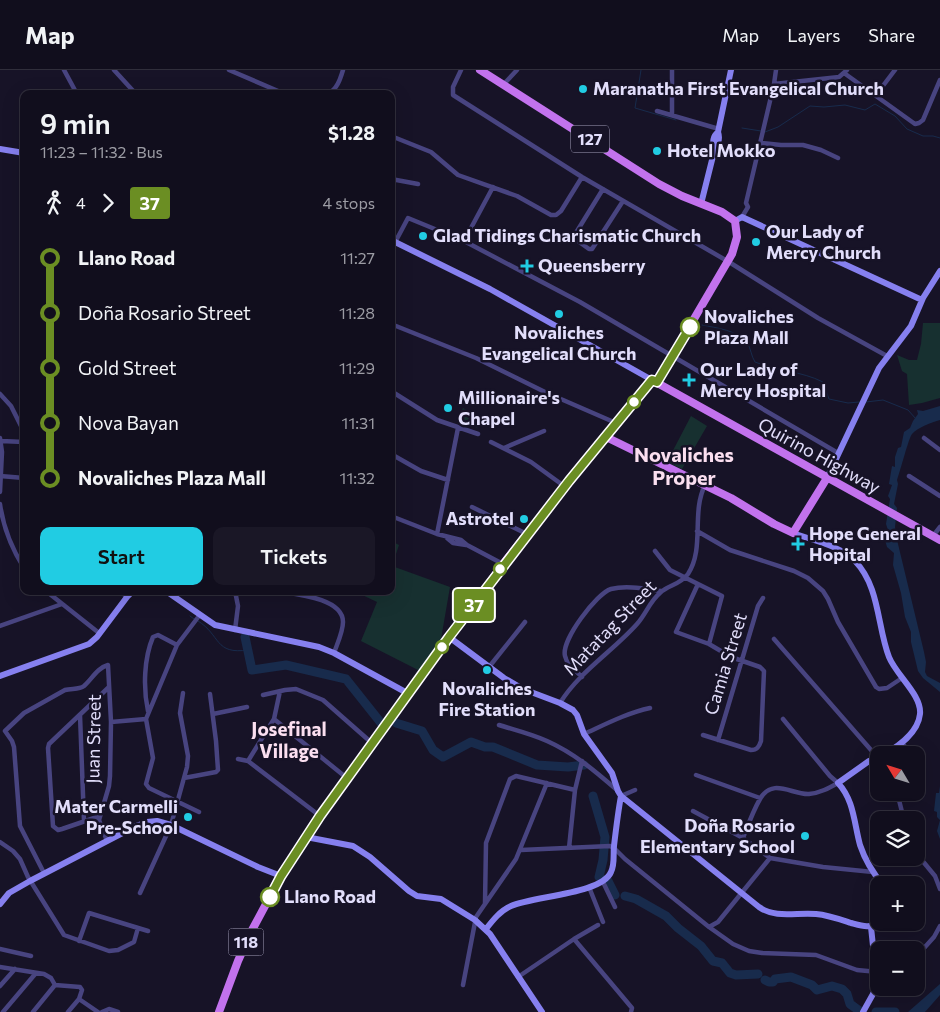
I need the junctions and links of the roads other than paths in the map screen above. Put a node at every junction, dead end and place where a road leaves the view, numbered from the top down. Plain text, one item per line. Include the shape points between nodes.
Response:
1 (64, 70) edge
2 (114, 70) edge
3 (229, 70) edge
4 (343, 70) edge
5 (461, 70) edge
6 (480, 70) edge
7 (517, 70) edge
8 (672, 70) edge
9 (731, 70) edge
10 (776, 70) edge
11 (896, 70) edge
12 (845, 72) edge
13 (940, 80) edge
14 (774, 84) junction
15 (503, 85) junction
16 (75, 90) edge
17 (132, 90) edge
18 (276, 90) edge
19 (334, 90) edge
20 (876, 95) junction
21 (657, 111) dead end
22 (672, 115) junction
23 (719, 130) junction
24 (395, 138) edge
25 (761, 142) junction
26 (0, 149) edge
27 (20, 152) edge
28 (838, 158) dead end
29 (582, 177) junction
30 (395, 180) edge
31 (418, 184) dead end
32 (493, 187) junction
33 (603, 189) junction
34 (623, 200) junction
35 (702, 204) junction
36 (740, 217) junction
37 (395, 238) edge
38 (464, 241) junction
39 (395, 242) edge
40 (728, 262) junction
41 (940, 271) edge
42 (922, 300) junction
43 (395, 326) edge
44 (673, 356) junction
45 (887, 356) junction
46 (655, 381) junction
47 (0, 394) edge
48 (395, 394) edge
49 (617, 423) junction
50 (20, 424) edge
51 (458, 428) junction
52 (544, 431) dead end
53 (478, 434) dead end
54 (606, 437) junction
55 (924, 438) dead end
56 (0, 439) edge
57 (20, 442) edge
58 (491, 442) dead end
59 (504, 448) junction
60 (940, 450) edge
61 (838, 453) junction
62 (395, 456) edge
63 (0, 476) edge
64 (909, 476) dead end
65 (20, 478) edge
66 (827, 478) junction
67 (448, 480) junction
68 (705, 485) junction
69 (564, 486) junction
70 (0, 492) edge
71 (940, 496) edge
72 (0, 504) edge
73 (472, 507) dead end
74 (395, 518) edge
75 (2, 522) edge
76 (940, 527) edge
77 (697, 531) junction
78 (793, 533) junction
79 (437, 534) junction
80 (527, 534) junction
81 (937, 538) edge
82 (655, 551) dead end
83 (20, 562) edge
84 (503, 564) junction
85 (685, 578) junction
86 (698, 584) junction
87 (661, 591) junction
88 (51, 595) edge
89 (125, 595) edge
90 (171, 595) edge
91 (236, 595) edge
92 (298, 595) edge
93 (127, 597) joint
94 (764, 598) dead end
95 (62, 604) junction
96 (198, 617) junction
97 (525, 622) dead end
98 (0, 626) edge
99 (236, 630) junction
100 (99, 633) junction
101 (449, 637) junction
102 (774, 639) dead end
103 (709, 644) junction
104 (177, 645) junction
105 (334, 653) junction
106 (742, 662) junction
107 (490, 667) junction
108 (0, 676) edge
109 (582, 677) junction
110 (902, 678) junction
111 (108, 687) junction
112 (280, 691) junction
113 (183, 693) dead end
114 (210, 694) dead end
115 (409, 694) junction
116 (263, 695) dead end
117 (560, 703) junction
118 (247, 707) dead end
119 (650, 708) dead end
120 (148, 712) junction
121 (213, 714) junction
122 (80, 715) junction
123 (146, 719) junction
124 (274, 719) junction
125 (783, 719) dead end
126 (111, 722) junction
127 (499, 725) dead end
128 (584, 734) junction
129 (702, 735) dead end
130 (718, 740) junction
131 (902, 743) junction
132 (372, 744) junction
133 (870, 746) edge
134 (897, 746) edge
135 (904, 746) edge
136 (238, 759) dead end
137 (248, 761) junction
138 (582, 761) junction
139 (870, 761) edge
140 (696, 775) dead end
141 (184, 778) junction
142 (348, 779) junction
143 (838, 783) junction
144 (547, 784) junction
145 (575, 790) junction
146 (634, 790) dead end
147 (619, 793) junction
148 (760, 798) junction
149 (178, 804) junction
150 (199, 812) dead end
151 (693, 812) dead end
152 (100, 816) junction
153 (320, 816) junction
154 (84, 821) junction
155 (172, 826) junction
156 (306, 837) junction
157 (743, 838) junction
158 (107, 840) junction
159 (0, 842) edge
160 (569, 848) junction
161 (614, 848) junction
162 (521, 850) junction
163 (770, 858) junction
164 (925, 864) edge
165 (873, 872) junction
166 (44, 873) junction
167 (281, 876) junction
168 (876, 876) edge
169 (30, 880) junction
170 (603, 882) junction
171 (589, 887) junction
172 (940, 889) edge
173 (140, 892) dead end
174 (741, 894) junction
175 (0, 904) edge
176 (485, 904) junction
177 (615, 907) dead end
178 (475, 920) junction
179 (940, 926) edge
180 (709, 927) junction
181 (870, 927) edge
182 (138, 928) junction
183 (486, 929) junction
184 (148, 931) dead end
185 (574, 939) junction
186 (79, 941) junction
187 (925, 947) edge
188 (0, 949) edge
189 (31, 956) dead end
190 (0, 967) edge
191 (15, 970) junction
192 (870, 971) edge
193 (36, 973) junction
194 (518, 977) junction
195 (55, 985) junction
196 (463, 985) dead end
197 (0, 986) edge
198 (873, 996) edge
199 (79, 999) junction
200 (3, 1012) edge
201 (33, 1012) edge
202 (68, 1012) edge
203 (98, 1012) edge
204 (102, 1012) edge
205 (118, 1012) edge
206 (219, 1012) edge
207 (542, 1012) edge
208 (631, 1012) edge
209 (863, 1012) edge

1 - 16 street
2 - 17 street
3 - 18 street
4 - 19 street
5 - 29 street via 453,87 454,95
6 - 15 main road, 127
7 - 15 street
8 - 22 street
9 - 23 street
10 - 14 street
11 - 20 street
12 - 14 street via 839,77
12 - 20 street
13 - 20 street via 920,123 915,124
14 - 25 street
15 - 35 main road, 127 via 658,183
21 - 22 street
22 - 23 street
23 - 35 street
24 - 32 street via 431,152 458,175
25 - 28 street via 803,145
25 - 36 street via 746,203 748,207
26 - 27 street
29 - 32 street via 564,207 554,216
29 - 33 street
30 - 31 street
32 - 38 street
33 - 34 street
33 - 34 street via 574,236 589,249
34 - 40 street
35 - 36 main road, 127
36 - 40 main road via 735,248
36 - 42 street
37 - 38 street via 408,218
38 - 44 street
39 - 46 street via 490,289
40 - 44 main road
40 - 45 street
41 - 42 street
42 - 45 street via 911,326
43 - 49 street via 476,358
44 - 46 main road
44 - 61 street
45 - 61 street
46 - 49 main road, 118
46 - 66 main road, Quirino Highway
47 - 50 street
48 - 51 street via 428,416
49 - 54 main road, 118
51 - 53 street
51 - 67 street
52 - 59 street
54 - 68 main road
54 - 69 main road, 118
55 - 60 street
56 - 57 street
56 - 63 street
58 - 59 street
59 - 69 street via 531,462
61 - 66 street
62 - 67 street via 421,471
63 - 65 street
63 - 70 street
64 - 71 street
66 - 78 main road
66 - 81 main road, Quirino Highway
67 - 79 street
68 - 77 street via 698,506
68 - 78 main road
69 - 80 main road, 118
72 - 75 street
73 - 80 street
74 - 79 street
75 - 83 street
76 - 81 street
77 - 85 street via 694,561
77 - 110 street via 730,550 808,578 828,599 876,687 887,688
78 - 110 street via 843,551 860,566 873,592 890,659
79 - 84 street via 461,540
80 - 84 main road, 118
82 - 85 street via 668,569
84 - 101 main road, 118
85 - 86 street
85 - 87 street, Matatag Street
86 - 103 street via 722,596
86 - 103 street via 676,632
87 - 109 street, Matatag Street via 636,625
87 - 109 street via 614,588 602,594 572,629 565,647 568,663
88 - 95 street
89 - 93 street
90 - 96 street
91 - 99 street
92 - 105 street via 320,599 335,607 341,615 343,622
93 - 100 street
94 - 106 street, Camia Street via 758,606
95 - 98 street
95 - 100 street
96 - 99 street
96 - 104 street
97 - 107 street
99 - 105 street
100 - 108 street via 89,644
101 - 107 street
101 - 115 main road, 118
102 - 133 street
103 - 106 street
104 - 120 street
104 - 120 street via 158,635 153,637 147,654 145,698
105 - 115 street
106 - 130 street, Camia Street
106 - 130 street via 764,671 761,742 759,747 751,750
107 - 117 street via 514,685
109 - 117 street, Matatag Street
110 - 131 street via 920,708 916,726
111 - 122 street
111 - 126 street, Juan Street
111 - 166 street, Juan Street via 108,665 79,689 65,690 24,713 5,731 14,747 20,826
112 - 116 street
112 - 124 street
112 - 132 street via 296,690 323,700
113 - 141 street via 180,714 188,756
114 - 121 street
115 - 132 main road, 118
117 - 128 street via 577,715
118 - 121 street
119 - 128 street
120 - 123 street
121 - 141 street via 218,770
122 - 154 street
122 - 154 street via 49,744 48,752 53,826 58,830
123 - 126 street
123 - 149 street via 153,758 146,784 152,791
124 - 137 street
124 - 142 street
125 - 143 street
126 - 152 street, Juan Street via 109,786
127 - 138 street via 545,740
128 - 147 street via 612,773
129 - 130 street
131 - 134 street
131 - 135 street
132 - 142 main road, 118
136 - 137 street
137 - 153 street
138 - 145 street
138 - 147 street
139 - 143 street
140 - 148 street
141 - 149 street
142 - 153 main road, 118
143 - 148 street via 811,794 780,787 767,791
143 - 165 street via 851,805 860,845
144 - 145 street
144 - 162 street
144 - 176 street via 513,776 510,779 486,843
145 - 160 street
146 - 147 street
147 - 161 street
147 - 174 street
148 - 157 street
149 - 150 street
149 - 155 street
151 - 157 street
152 - 154 street
152 - 158 street
153 - 156 main road, 118
155 - 158 street via 157,821 147,822
155 - 167 street
155 - 173 street
156 - 167 main road, 118
156 - 178 street via 353,846 417,896 441,899
157 - 163 street
158 - 166 street
159 - 169 street via 17,855
160 - 161 street
160 - 162 street
161 - 170 street via 613,868
161 - 180 street
162 - 176 street
163 - 165 street
163 - 174 street
164 - 172 street
165 - 168 street
166 - 169 street
167 - 206 main road, 118 via 241,953
169 - 175 street via 9,893
169 - 186 street via 62,932
170 - 171 street
170 - 177 street
171 - 183 street via 514,904
171 - 185 street via 601,924
174 - 180 street via 718,922
174 - 181 street via 769,913 815,914
176 - 178 street
178 - 183 street
178 - 196 street
179 - 187 street
180 - 192 street via 728,942 749,951 816,955 857,970
182 - 184 street
182 - 186 street via 134,942 113,951
182 - 186 street via 89,913
183 - 194 street
185 - 194 street
185 - 208 street via 630,1006
188 - 189 street
190 - 191 street
191 - 193 street
191 - 197 street
193 - 195 street via 48,976
193 - 200 street
194 - 207 street
195 - 199 street via 80,987
195 - 201 street
198 - 209 street
199 - 202 street
199 - 203 street
204 - 205 street

